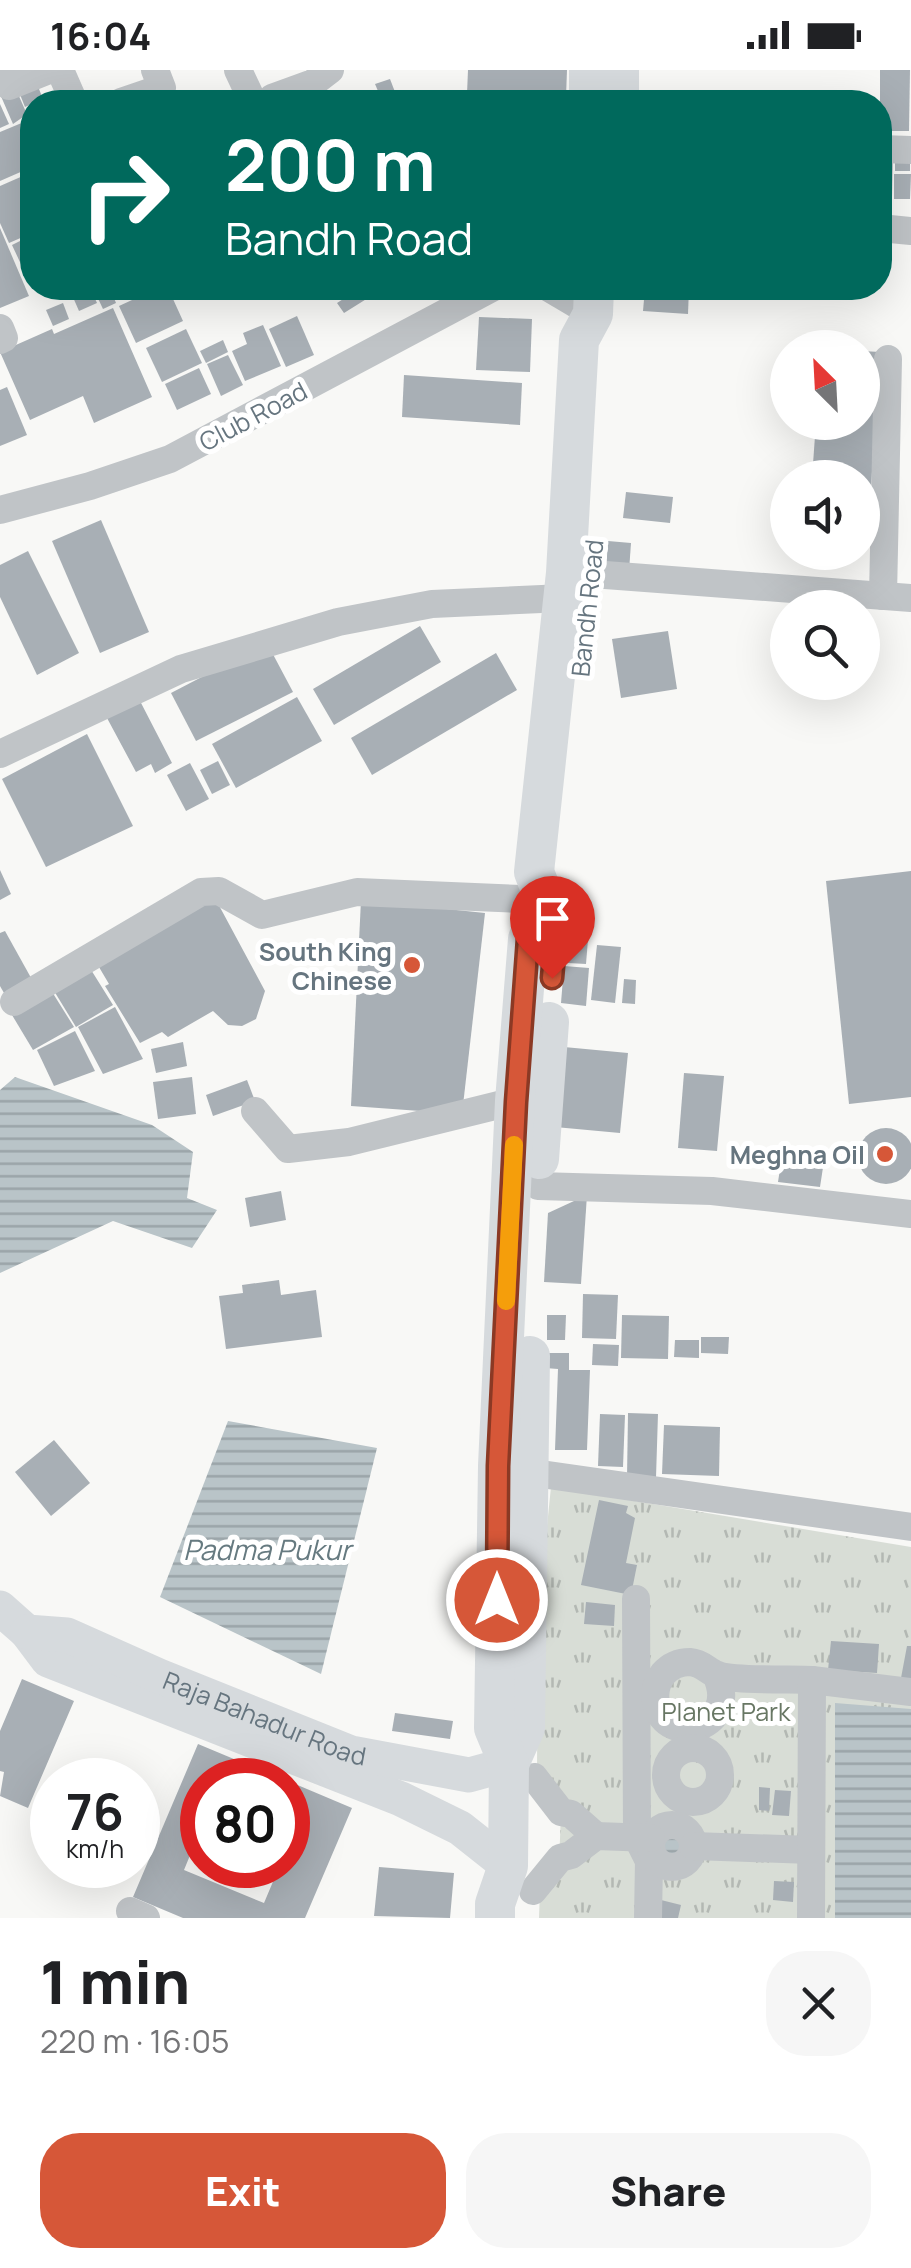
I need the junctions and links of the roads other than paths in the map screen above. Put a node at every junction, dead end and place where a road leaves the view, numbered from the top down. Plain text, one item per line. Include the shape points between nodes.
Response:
1 (2, 70) edge
2 (49, 70) edge
3 (155, 70) edge
4 (156, 90) edge
5 (436, 300) edge
6 (593, 301) edge
7 (0, 328) edge
8 (0, 340) edge
9 (888, 358) dead end
10 (0, 510) edge
11 (578, 586) junction
12 (897, 597) edge
13 (0, 754) edge
14 (545, 900) junction
15 (14, 1002) dead end
16 (516, 1102) junction
17 (256, 1111) dead end
18 (538, 1186) junction
19 (911, 1214) edge
20 (526, 1472) junction
21 (911, 1528) edge
22 (636, 1600) dead end
23 (7, 1618) edge
24 (716, 1675) junction
25 (812, 1680) junction
26 (911, 1692) edge
27 (706, 1738) junction
28 (521, 1771) junction
29 (636, 1774) junction
30 (666, 1774) junction
31 (596, 1836) junction
32 (648, 1848) junction
33 (811, 1850) junction
34 (520, 1892) edge
35 (495, 1918) edge
36 (648, 1918) edge
37 (811, 1918) edge

1 - 2 street via 10,86
3 - 4 street via 162,88
5 - 10 street, Club Road via 265,411 170,459
6 - 11 highway, Bandh Road via 579,340
7 - 8 street
9 - 12 street
11 - 12 street
11 - 13 street via 432,604 322,627 181,668
11 - 14 highway, Bandh Road via 534,872
14 - 15 street via 357,892 262,914 219,892 201,892
14 - 16 highway, Bandh Road via 528,939
14 - 18 highway, Bandh Road via 555,943
16 - 17 street via 348,1142 288,1149
16 - 28 highway, Bandh Road via 498,1466 494,1728
18 - 19 street via 712,1191
18 - 20 highway, Bandh Road
20 - 21 street
20 - 28 highway, Bandh Road
22 - 29 street
23 - 28 main road, Raja Bahadur Road via 67,1635 352,1753 469,1775
23 - 34 main road, Raja Bahadur Road via 48,1660 401,1798 460,1828
24 - 25 street
24 - 27 street via 722,1696
24 - 27 street via 698,1663 676,1664 655,1689 665,1720
25 - 26 street
25 - 33 street
27 - 30 street via 682,1750
27 - 30 street via 720,1772 710,1796 682,1800
28 - 31 street
28 - 34 highway, Bandh Road
29 - 30 street
29 - 32 street
31 - 32 street
31 - 34 street
32 - 33 street via 661,1827 676,1825 693,1846
32 - 36 street
33 - 37 street
34 - 35 highway, Bandh Road via 495,1904

